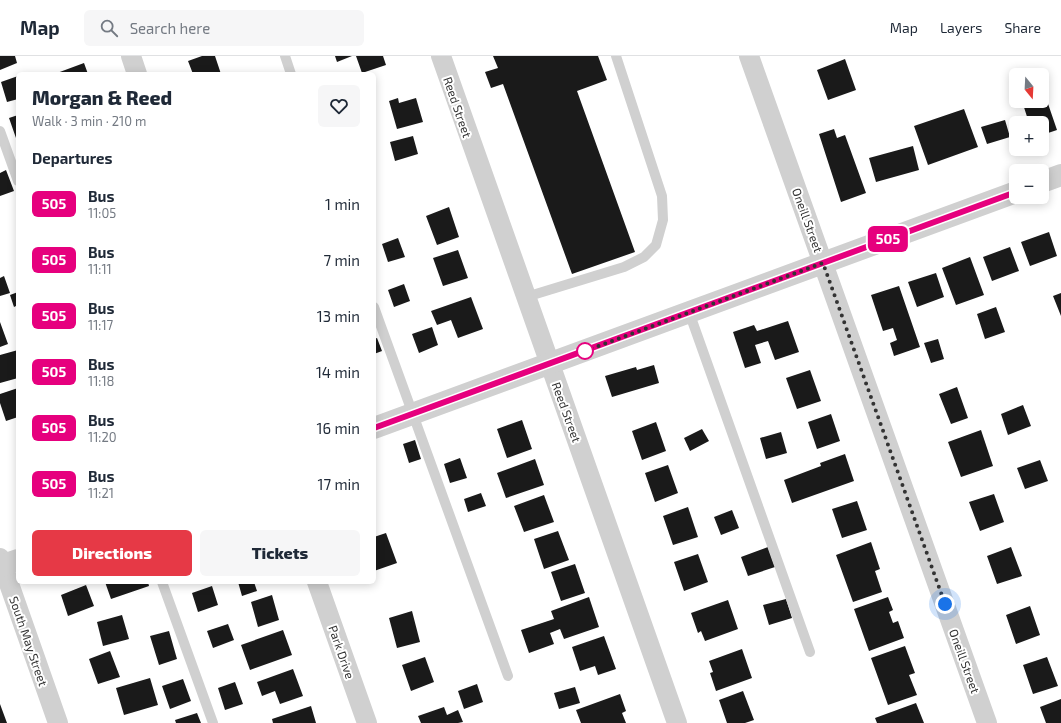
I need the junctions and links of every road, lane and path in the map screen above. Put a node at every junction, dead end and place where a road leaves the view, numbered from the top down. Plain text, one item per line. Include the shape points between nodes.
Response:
1 (131, 56) edge
2 (285, 56) edge
3 (440, 56) edge
4 (616, 56) edge
5 (749, 56) edge
6 (136, 72) edge
7 (290, 72) edge
8 (0, 130) edge
9 (16, 174) edge
10 (1061, 175) edge
11 (1049, 179) edge
12 (1009, 195) edge
13 (823, 263) junction
14 (526, 297) junction
15 (689, 312) junction
16 (376, 313) edge
17 (549, 364) junction
18 (412, 414) junction
19 (376, 427) edge
20 (5, 562) edge
21 (163, 584) edge
22 (318, 584) edge
23 (810, 652) dead end
24 (508, 676) dead end
25 (58, 723) edge
26 (213, 723) edge
27 (367, 723) edge
28 (677, 723) edge
29 (987, 723) edge

1 - 6 street
2 - 7 lane
3 - 14 street, Reed Street
4 - 14 lane via 662,196 664,220 656,245 644,257 624,267
5 - 13 street, Oneill Street
8 - 9 lane
10 - 11 street
12 - 13 street
13 - 15 street
13 - 29 street, Oneill Street
14 - 17 street, Reed Street
15 - 17 street
15 - 23 lane
16 - 18 lane
17 - 18 street
17 - 28 street, Reed Street
18 - 19 street
18 - 24 lane
20 - 25 street, South May Street
21 - 26 lane
22 - 27 street, Park Drive

